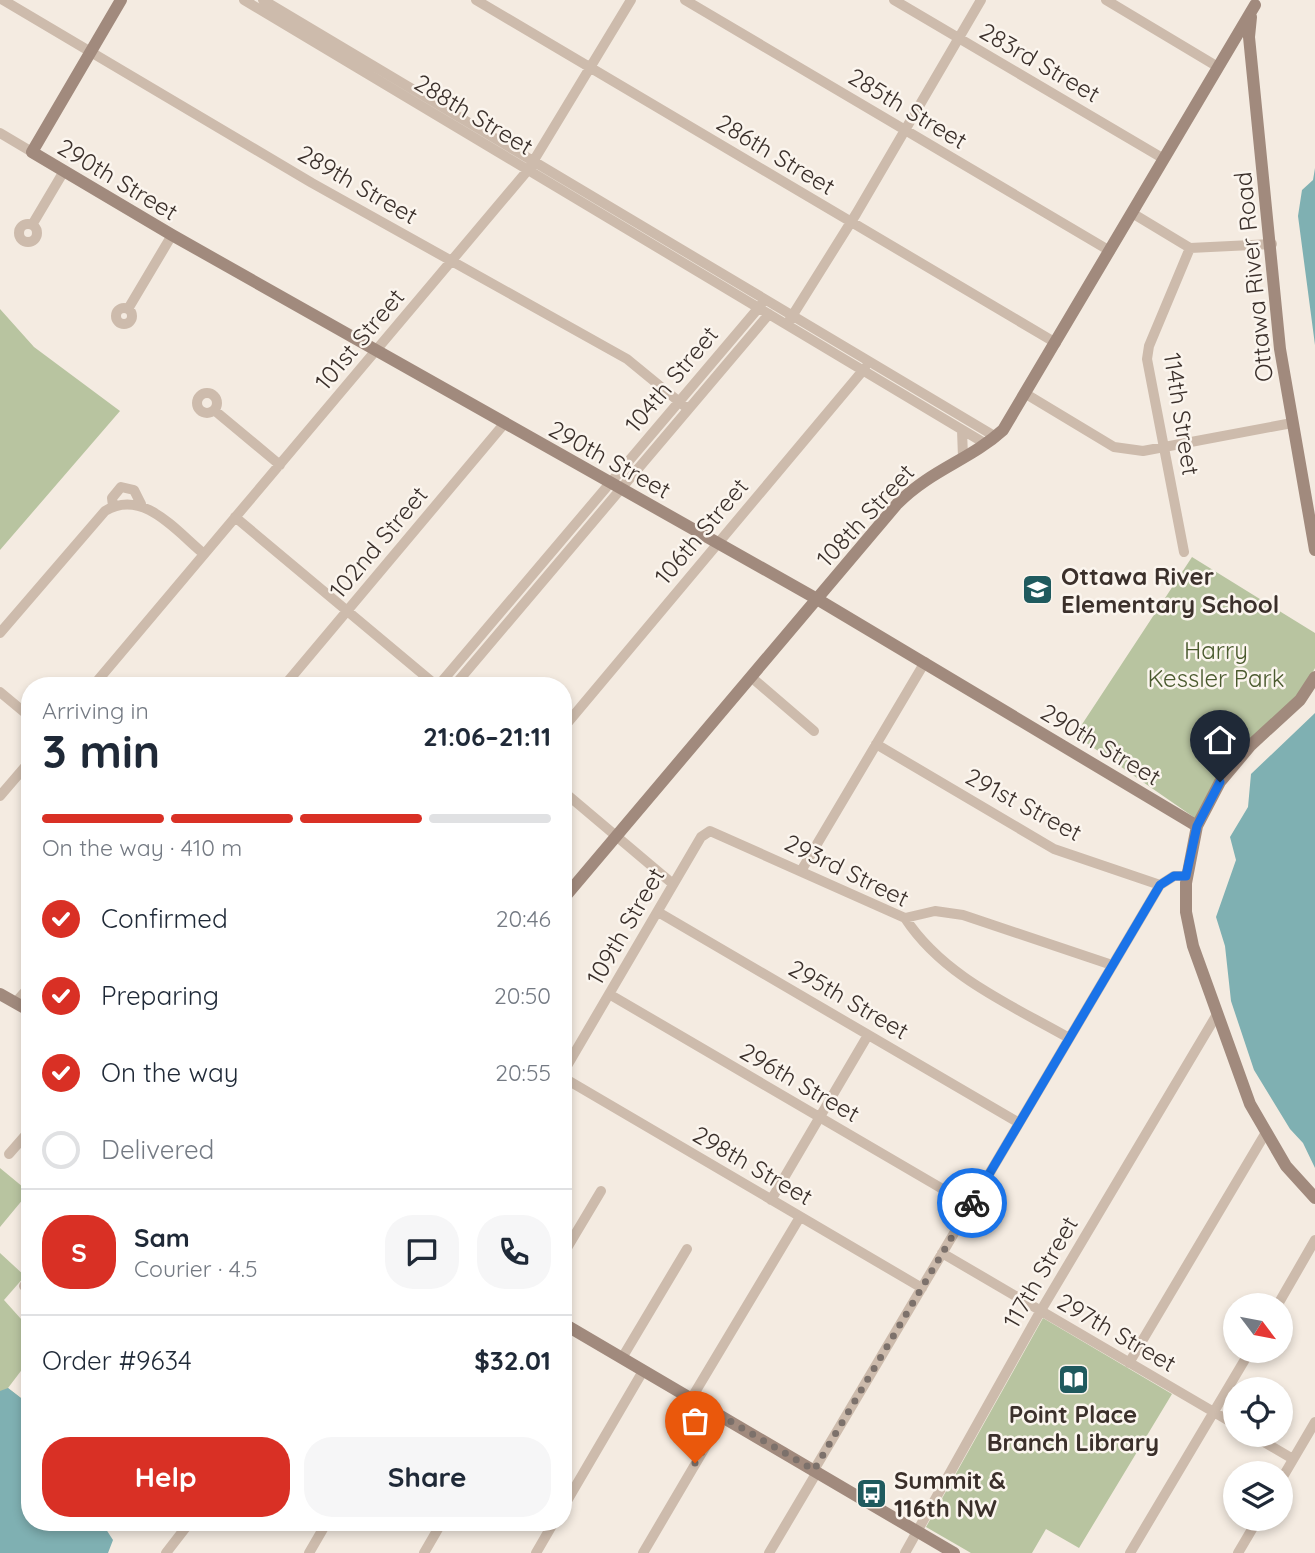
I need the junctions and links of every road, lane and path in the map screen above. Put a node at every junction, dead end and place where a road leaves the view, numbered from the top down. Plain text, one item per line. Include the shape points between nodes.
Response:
1 (3, 0) edge
2 (121, 0) edge
3 (243, 0) edge
4 (263, 0) edge
5 (476, 0) edge
6 (631, 0) edge
7 (685, 0) edge
8 (894, 0) edge
9 (981, 0) edge
10 (1106, 0) edge
11 (1256, 2) edge
12 (958, 38) junction
13 (1243, 41) junction
14 (91, 52) junction
15 (1218, 67) junction
16 (591, 69) junction
17 (405, 91) junction
18 (904, 131) junction
19 (0, 133) edge
20 (32, 152) junction
21 (1164, 159) junction
22 (531, 166) junction
23 (64, 171) junction
24 (1132, 213) junction
25 (850, 222) junction
26 (32, 225) dead end
27 (172, 235) junction
28 (1272, 244) junction
29 (1190, 248) junction
30 (1110, 251) junction
31 (452, 261) junction
32 (762, 304) junction
33 (128, 309) dead end
34 (769, 314) junction
35 (789, 320) junction
36 (1056, 343) junction
37 (375, 351) junction
38 (866, 366) junction
39 (1026, 394) junction
40 (679, 401) junction
41 (688, 409) junction
42 (214, 410) dead end
43 (1292, 423) junction
44 (504, 424) junction
45 (962, 430) junction
46 (991, 440) junction
47 (1165, 447) junction
48 (963, 457) junction
49 (280, 465) junction
50 (615, 486) junction
51 (141, 504) junction
52 (113, 506) junction
53 (235, 517) junction
54 (719, 544) junction
55 (1315, 550) edge
56 (1184, 552) dead end
57 (204, 554) junction
58 (527, 581) junction
59 (536, 589) junction
60 (817, 599) junction
61 (349, 610) junction
62 (0, 633) edge
63 (925, 662) junction
64 (101, 677) edge
65 (292, 677) edge
66 (427, 677) edge
67 (445, 677) edge
68 (462, 677) edge
69 (751, 677) junction
70 (1315, 677) edge
71 (0, 692) edge
72 (21, 709) edge
73 (572, 718) edge
74 (814, 730) dead end
75 (876, 744) junction
76 (21, 772) edge
77 (0, 796) edge
78 (572, 799) edge
79 (1197, 826) junction
80 (616, 836) junction
81 (701, 837) joint
82 (801, 871) junction
83 (1186, 876) junction
84 (673, 884) junction
85 (1160, 885) junction
86 (572, 888) edge
87 (658, 912) junction
88 (905, 918) junction
89 (1112, 965) junction
90 (0, 994) edge
91 (609, 994) junction
92 (21, 996) edge
93 (15, 1003) junction
94 (21, 1006) edge
95 (1216, 1016) junction
96 (868, 1035) junction
97 (1069, 1038) junction
98 (572, 1057) edge
99 (572, 1083) edge
100 (819, 1117) junction
101 (1019, 1123) junction
102 (1265, 1134) junction
103 (21, 1140) edge
104 (9, 1154) dead end
105 (601, 1191) dead end
106 (1315, 1198) edge
107 (771, 1200) junction
108 (970, 1205) junction
109 (800, 1217) junction
110 (572, 1240) edge
111 (1315, 1240) edge
112 (687, 1249) dead end
113 (942, 1253) junction
114 (922, 1288) junction
115 (1284, 1293) edge
116 (1040, 1312) junction
117 (572, 1329) edge
118 (622, 1358) junction
119 (1129, 1363) junction
120 (1243, 1363) edge
121 (643, 1371) junction
122 (691, 1399) junction
123 (1214, 1413) junction
124 (723, 1417) junction
125 (1223, 1418) edge
126 (1315, 1422) edge
127 (1272, 1447) edge
128 (1293, 1459) joint
129 (815, 1471) junction
130 (572, 1492) edge
131 (183, 1531) edge
132 (322, 1531) edge
133 (437, 1531) edge
134 (549, 1531) edge
135 (918, 1531) junction
136 (1251, 1531) edge
137 (166, 1553) edge
138 (309, 1553) edge
139 (424, 1553) edge
140 (536, 1553) edge
141 (643, 1553) edge
142 (769, 1553) edge
143 (905, 1553) edge
144 (954, 1553) edge
145 (1130, 1553) edge
146 (1238, 1553) edge

1 - 14 street, 289th Street
2 - 14 street
3 - 17 street, 288th Street
4 - 17 street, 288th Street
5 - 16 street, 286th Street
6 - 16 street, 101st Street
7 - 18 street, 285th Street
8 - 12 street, 283rd Street
9 - 12 street
10 - 15 street
11 - 13 street, Ottawa River Road
12 - 18 street
12 - 21 street, 283rd Street
13 - 15 street, 108th Street
13 - 28 street, Ottawa River Road
14 - 20 street
14 - 31 street, 289th Street
15 - 21 street, 108th Street
16 - 22 street, 101st Street
16 - 25 street, 286th Street
17 - 22 street, 288th Street
18 - 25 street
18 - 30 street, 285th Street
19 - 20 street, 290th Street
20 - 23 street, 290th Street
21 - 24 street, 108th Street
22 - 31 street, 101st Street
22 - 32 street, 288th Street
23 - 26 street
23 - 27 street, 290th Street
24 - 29 street
24 - 30 street, 108th Street
25 - 35 street
25 - 36 street, 286th Street
27 - 33 street
27 - 37 street, 290th Street
28 - 29 street
28 - 43 street, Ottawa River Road via 1280,349
29 - 47 street, 114th Street via 1147,359
30 - 36 street, 108th Street
31 - 37 street, 101st Street
31 - 40 street, 289th Street via 627,359
32 - 34 street, 288th Street
32 - 35 street, 288th Street
32 - 40 street, 104th Street
34 - 35 street, 288th Street
34 - 41 street, 104th Street
35 - 38 street, 288th Street
36 - 39 street, 108th Street
37 - 44 street, 290th Street
37 - 49 street, 101st Street
38 - 45 street, 288th Street
38 - 46 street, 288th Street
38 - 54 street, 106th Street
39 - 46 street, 108th Street
39 - 47 street via 1114,447 1143,452
40 - 41 street, 289th Street
40 - 50 street, 104th Street
41 - 50 street, 104th Street
42 - 49 street
43 - 47 street
43 - 55 street, Ottawa River Road
44 - 50 street, 290th Street
44 - 61 street, 102nd Street
45 - 46 street, 288th Street
45 - 48 street
46 - 48 street, 108th Street
47 - 56 street, 114th Street
48 - 60 street, 108th Street via 914,487
49 - 53 street, 101st Street
50 - 54 street, 290th Street
50 - 58 street, 104th Street
50 - 59 street, 104th Street
51 - 52 street
51 - 52 street via 134,490 121,486 112,498
51 - 57 street
52 - 62 street
53 - 57 street, 101st Street
53 - 61 street
54 - 60 street, 290th Street
54 - 73 street, 106th Street
57 - 64 street, 101st Street
58 - 59 street
58 - 67 street, 104th Street
59 - 68 street, 104th Street
60 - 63 street, 290th Street
60 - 69 street, 108th Street
61 - 65 street, 102nd Street
61 - 66 street
63 - 75 street
63 - 79 street, 290th Street
69 - 74 street
69 - 80 street, 108th Street
70 - 79 street via 1300,700 1251,745 1220,782
71 - 72 street
75 - 82 street
75 - 85 street, 291st Street via 1054,849
76 - 77 street
78 - 80 street
79 - 83 street
80 - 84 street
80 - 86 street, 108th Street
81 - 82 street, 293rd Street via 715,832
81 - 84 street, 109th Street
82 - 88 street, 293rd Street
83 - 85 street via 1174,876
83 - 95 street via 1189,929
84 - 87 street, 109th Street
85 - 89 street
87 - 91 street, 109th Street
87 - 96 street, 295th Street
88 - 89 street via 935,911 963,915
88 - 97 street, 293rd Street via 920,940 952,970
89 - 97 street
90 - 93 street
91 - 98 street, 109th Street
91 - 100 street, 296th Street
92 - 93 street
93 - 94 street
95 - 102 street
95 - 116 street, 117th Street
96 - 100 street
96 - 101 street, 295th Street
97 - 101 street
99 - 107 street, 298th Street
100 - 107 street
100 - 108 street, 296th Street
101 - 108 street
102 - 106 street
102 - 119 street
103 - 104 street
105 - 110 street
107 - 109 street, 298th Street
108 - 113 street
109 - 114 street, 298th Street
109 - 122 street
111 - 115 street
112 - 118 street
113 - 114 street
113 - 116 street, 297th Street
114 - 129 street
116 - 119 street, 297th Street
116 - 135 street, 117th Street
117 - 118 street
118 - 121 street
119 - 123 street, 297th Street
120 - 123 street
121 - 122 street
121 - 130 street
122 - 124 street
123 - 125 street, 297th Street
123 - 145 street
124 - 129 street
124 - 141 street
126 - 128 street
127 - 128 street
129 - 135 street
129 - 142 street
131 - 137 street
132 - 138 street
133 - 139 street
134 - 140 street
135 - 143 street, 117th Street
135 - 144 street
136 - 146 street

